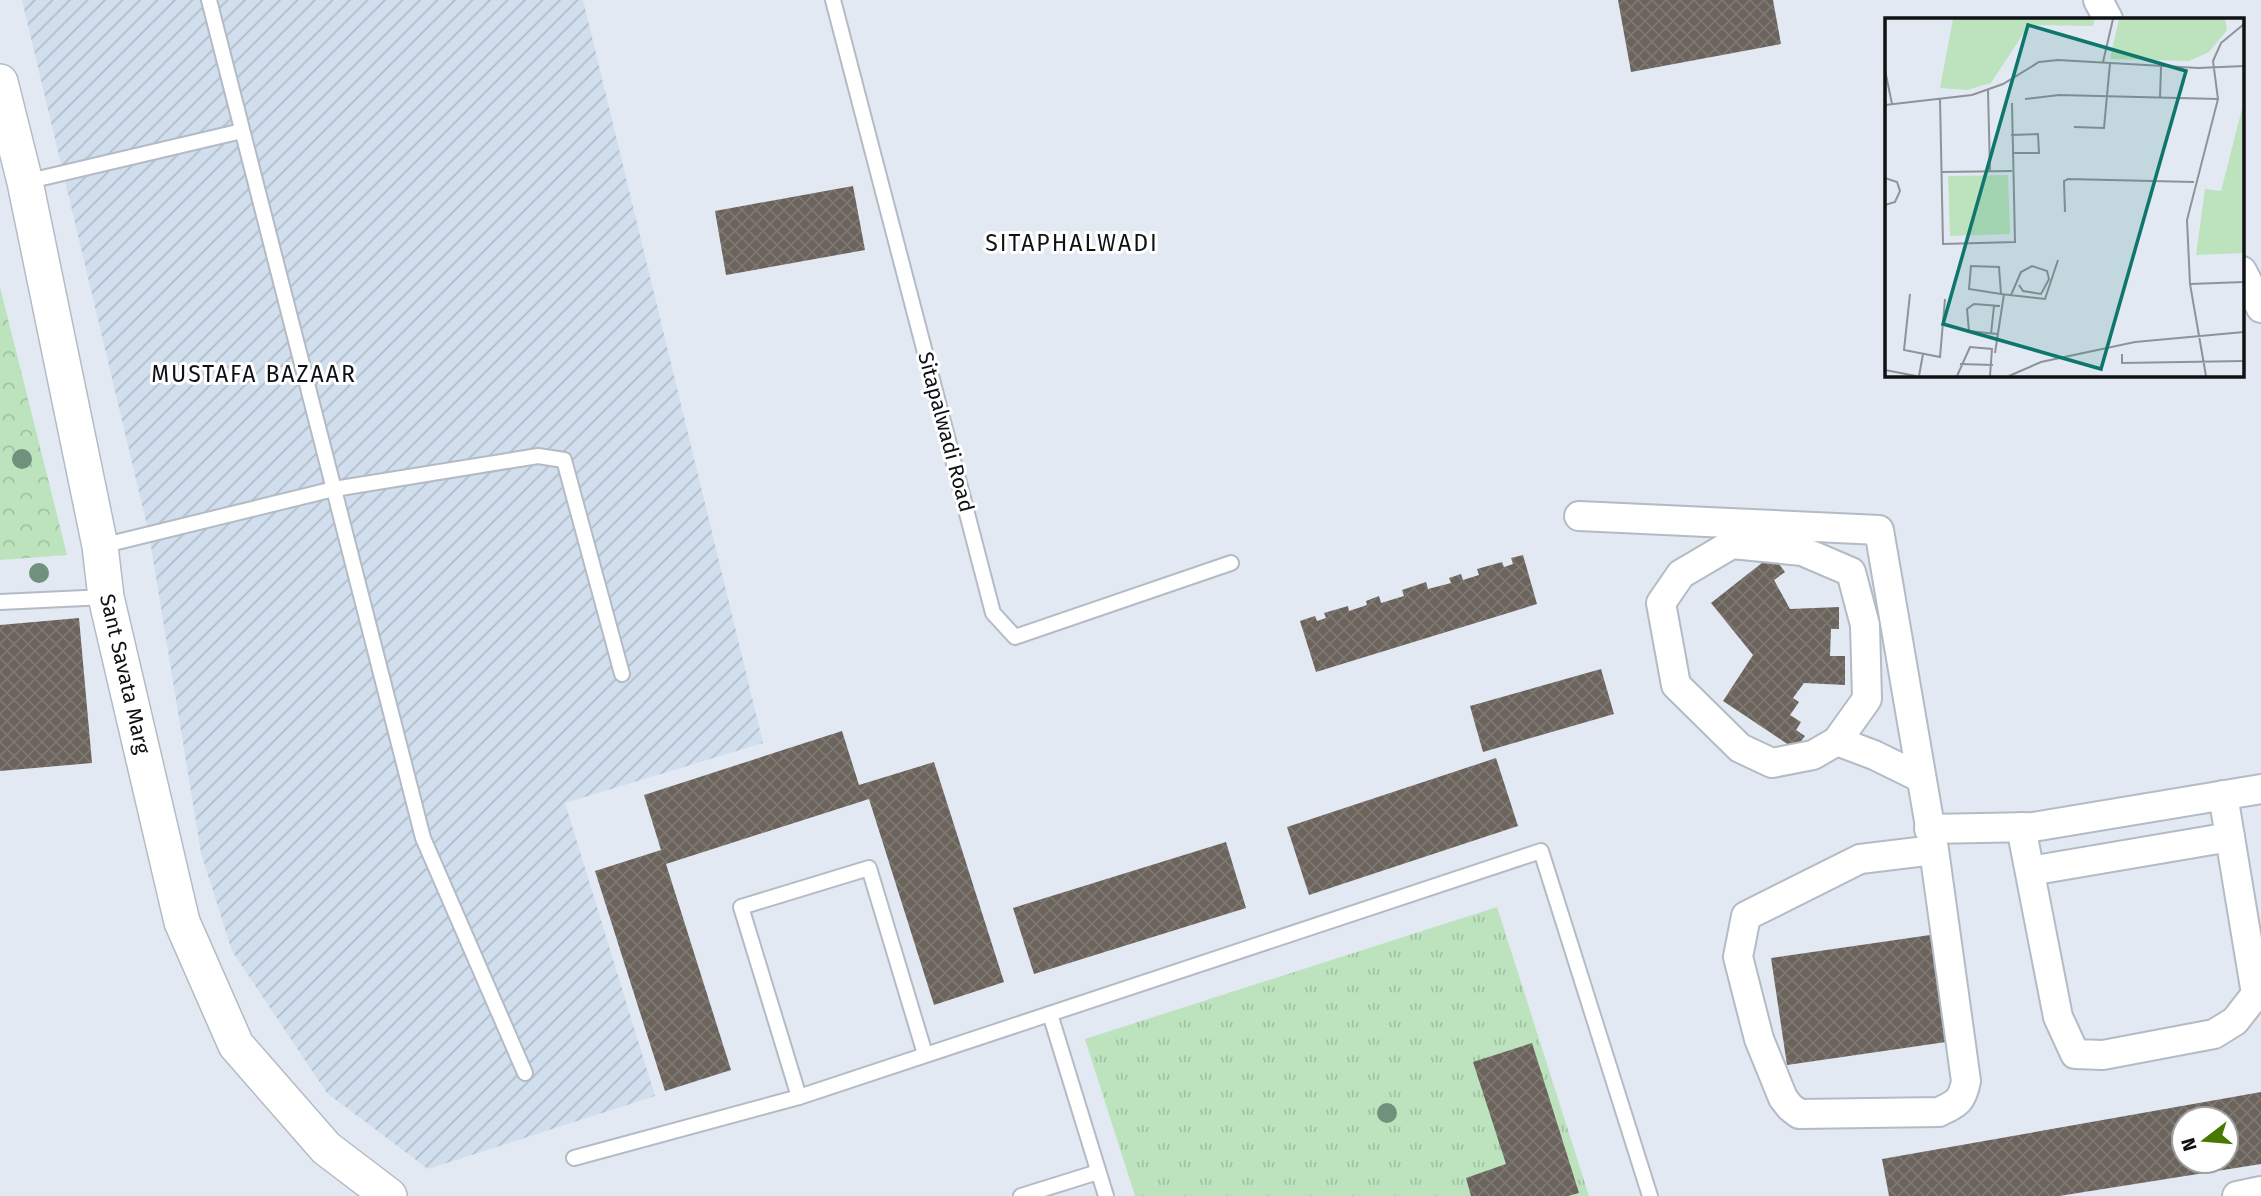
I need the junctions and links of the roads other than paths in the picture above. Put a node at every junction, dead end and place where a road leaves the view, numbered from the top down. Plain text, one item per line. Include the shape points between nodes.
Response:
1 (209, 0) edge
2 (833, 0) edge
3 (2098, 0) edge
4 (2107, 18) edge
5 (0, 82) edge
6 (242, 131) junction
7 (25, 182) junction
8 (2244, 275) edge
9 (2261, 308) edge
10 (334, 489) junction
11 (1579, 516) dead end
12 (100, 546) junction
13 (1231, 563) dead end
14 (106, 597) junction
15 (0, 602) edge
16 (622, 674) dead end
17 (1837, 741) junction
18 (1921, 778) junction
19 (2261, 789) edge
20 (2223, 795) junction
21 (2021, 827) junction
22 (2230, 837) junction
23 (1932, 840) junction
24 (2030, 871) junction
25 (1050, 1014) junction
26 (925, 1054) junction
27 (525, 1073) dead end
28 (799, 1097) junction
29 (574, 1158) dead end
30 (1098, 1172) junction
31 (2261, 1191) edge
32 (389, 1196) edge
33 (1021, 1196) edge
34 (1106, 1196) edge
35 (1650, 1196) edge
36 (2237, 1196) edge

1 - 6 lane
2 - 13 lane, Sitapalwadi Road via 993,613 1015,637
3 - 4 street
5 - 7 street, Sant Savata Marg
6 - 7 lane
6 - 10 lane
7 - 12 street, Sant Savata Marg
8 - 9 street
10 - 12 lane
10 - 16 lane via 538,456 564,460
10 - 27 lane via 423,838
11 - 18 street via 1879,530
12 - 14 street, Sant Savata Marg
14 - 15 lane
14 - 32 street, Sant Savata Marg via 182,922 236,1045 326,1148
17 - 17 street via 1813,755 1772,763 1740,748 1676,685 1661,603 1681,574 1732,544 1802,551 1851,572 1865,625 1867,699
17 - 18 street
18 - 23 street
19 - 20 street
20 - 21 street
20 - 22 street
21 - 23 street
21 - 24 street
22 - 24 street
22 - 24 street via 2256,994 2235,1021 2214,1034 2103,1055 2075,1054 2058,1017
23 - 23 street via 1966,1081 1963,1097 1940,1112 1800,1114 1783,1098 1759,1039 1738,957 1746,916 1860,859
25 - 26 lane
25 - 30 lane
25 - 35 lane via 1541,851
26 - 28 lane
26 - 28 lane via 869,868 741,907
28 - 29 lane
30 - 33 lane
30 - 34 lane
31 - 36 street

